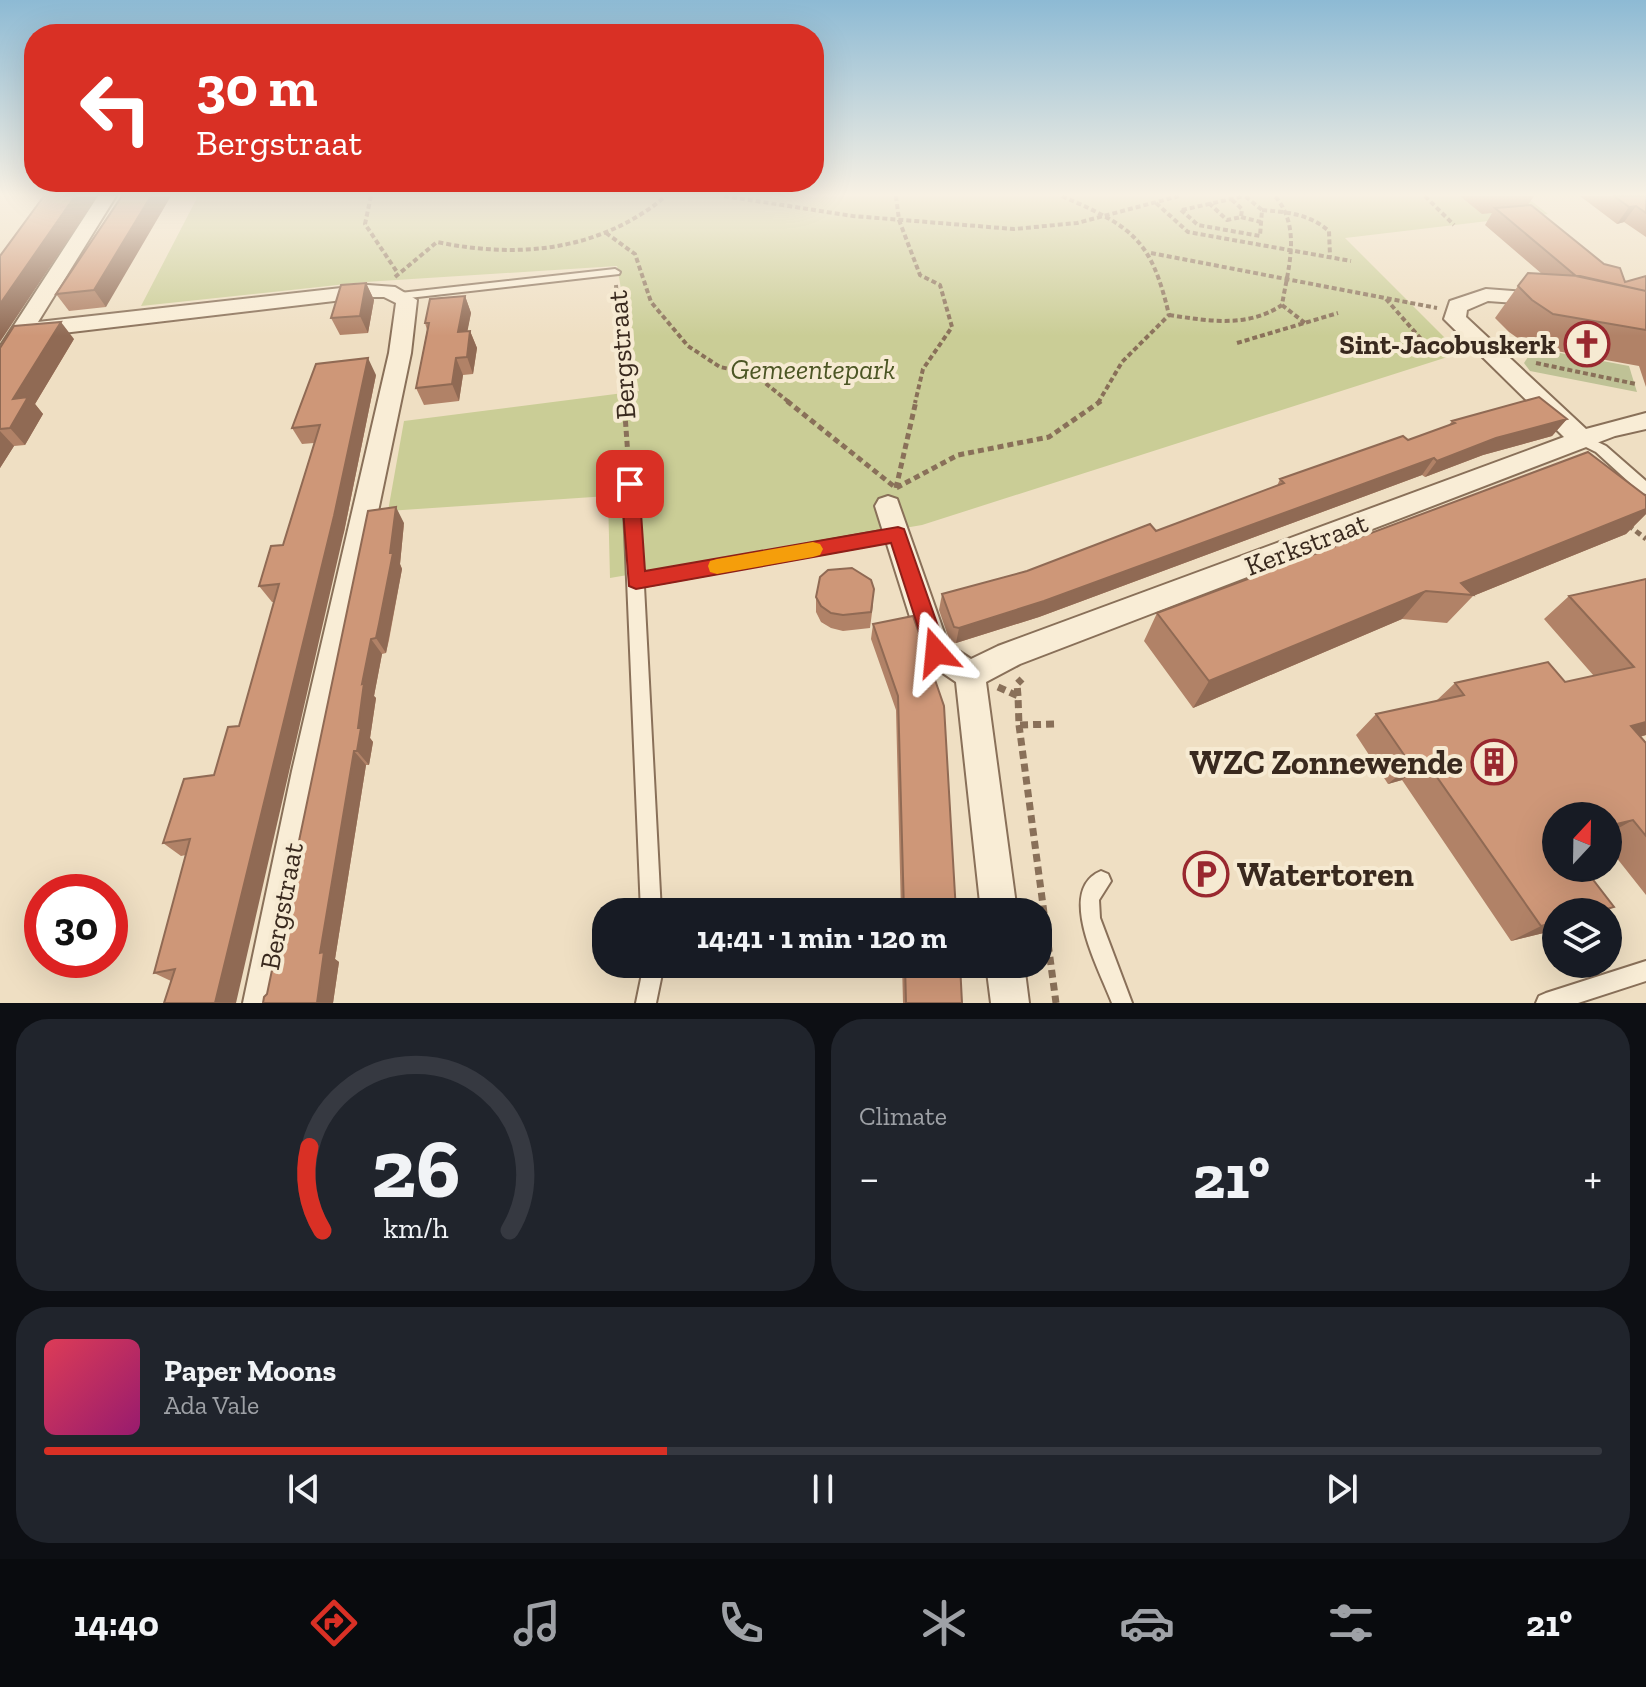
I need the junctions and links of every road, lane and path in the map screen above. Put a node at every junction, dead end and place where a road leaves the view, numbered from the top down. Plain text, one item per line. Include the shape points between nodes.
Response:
1 (78, 243) edge
2 (374, 243) edge
3 (436, 243) edge
4 (441, 243) edge
5 (572, 243) edge
6 (620, 243) edge
7 (908, 243) edge
8 (1143, 243) edge
9 (1252, 243) edge
10 (1289, 243) edge
11 (1329, 243) edge
12 (1289, 249) junction
13 (1151, 253) junction
14 (1330, 257) junction
15 (1351, 261) dead end
16 (615, 272) joint
17 (1285, 279) junction
18 (395, 286) junction
19 (1386, 298) junction
20 (1559, 302) edge
21 (1282, 305) junction
22 (1454, 311) junction
23 (1338, 313) dead end
24 (1169, 315) junction
25 (1305, 323) junction
26 (22, 331) junction
27 (1237, 343) dead end
28 (1489, 351) junction
29 (1440, 353) dead end
30 (0, 365) edge
31 (1636, 384) dead end
32 (1646, 421) edge
33 (1583, 440) junction
34 (630, 484) joint
35 (1646, 489) edge
36 (892, 497) junction
37 (1621, 520) edge
38 (898, 534) junction
39 (1646, 539) edge
40 (636, 581) junction
41 (970, 675) junction
42 (1055, 724) dead end
43 (1019, 725) junction
44 (1101, 881) dead end
45 (650, 898) edge
46 (997, 898) edge
47 (1646, 971) edge
48 (651, 978) edge
49 (1007, 978) edge
50 (262, 1003) edge
51 (646, 1003) edge
52 (1010, 1003) edge
53 (1056, 1003) edge
54 (1122, 1003) edge
55 (1546, 1003) edge

1 - 26 street
2 - 18 path
3 - 18 path
4 - 5 path via 507,251
6 - 36 path via 635,254 651,302 688,346 720,367 754,374
7 - 36 path via 920,275 940,285 952,327 923,369
8 - 13 path
9 - 12 path
10 - 12 path
11 - 14 path
12 - 14 path
12 - 17 path
13 - 17 path
13 - 24 path
14 - 15 path
16 - 18 lane, Bergstraat
16 - 34 path, Bergstraat
17 - 19 path
17 - 21 path
18 - 26 street, Bergstraat
18 - 50 street, Bergstraat via 408,308 400,353
19 - 22 path
19 - 29 path
20 - 22 street via 1486,295
21 - 24 path via 1274,312 1229,323
21 - 25 path
22 - 28 street via 1455,319
23 - 25 path
24 - 36 path via 1122,362 1101,401 1049,437 958,455
25 - 27 path
26 - 30 street
28 - 31 path
28 - 33 street
32 - 33 street, Kerkstraat
33 - 35 lane
33 - 41 street, Kerkstraat via 1009,655
34 - 40 lane
36 - 38 street
37 - 39 path
38 - 40 lane
38 - 41 street via 936,652
40 - 45 lane
41 - 43 path via 1018,696
41 - 46 street
42 - 43 path
43 - 53 path
44 - 54 lane via 1089,897 1090,918
47 - 55 lane
48 - 51 lane
49 - 52 street

